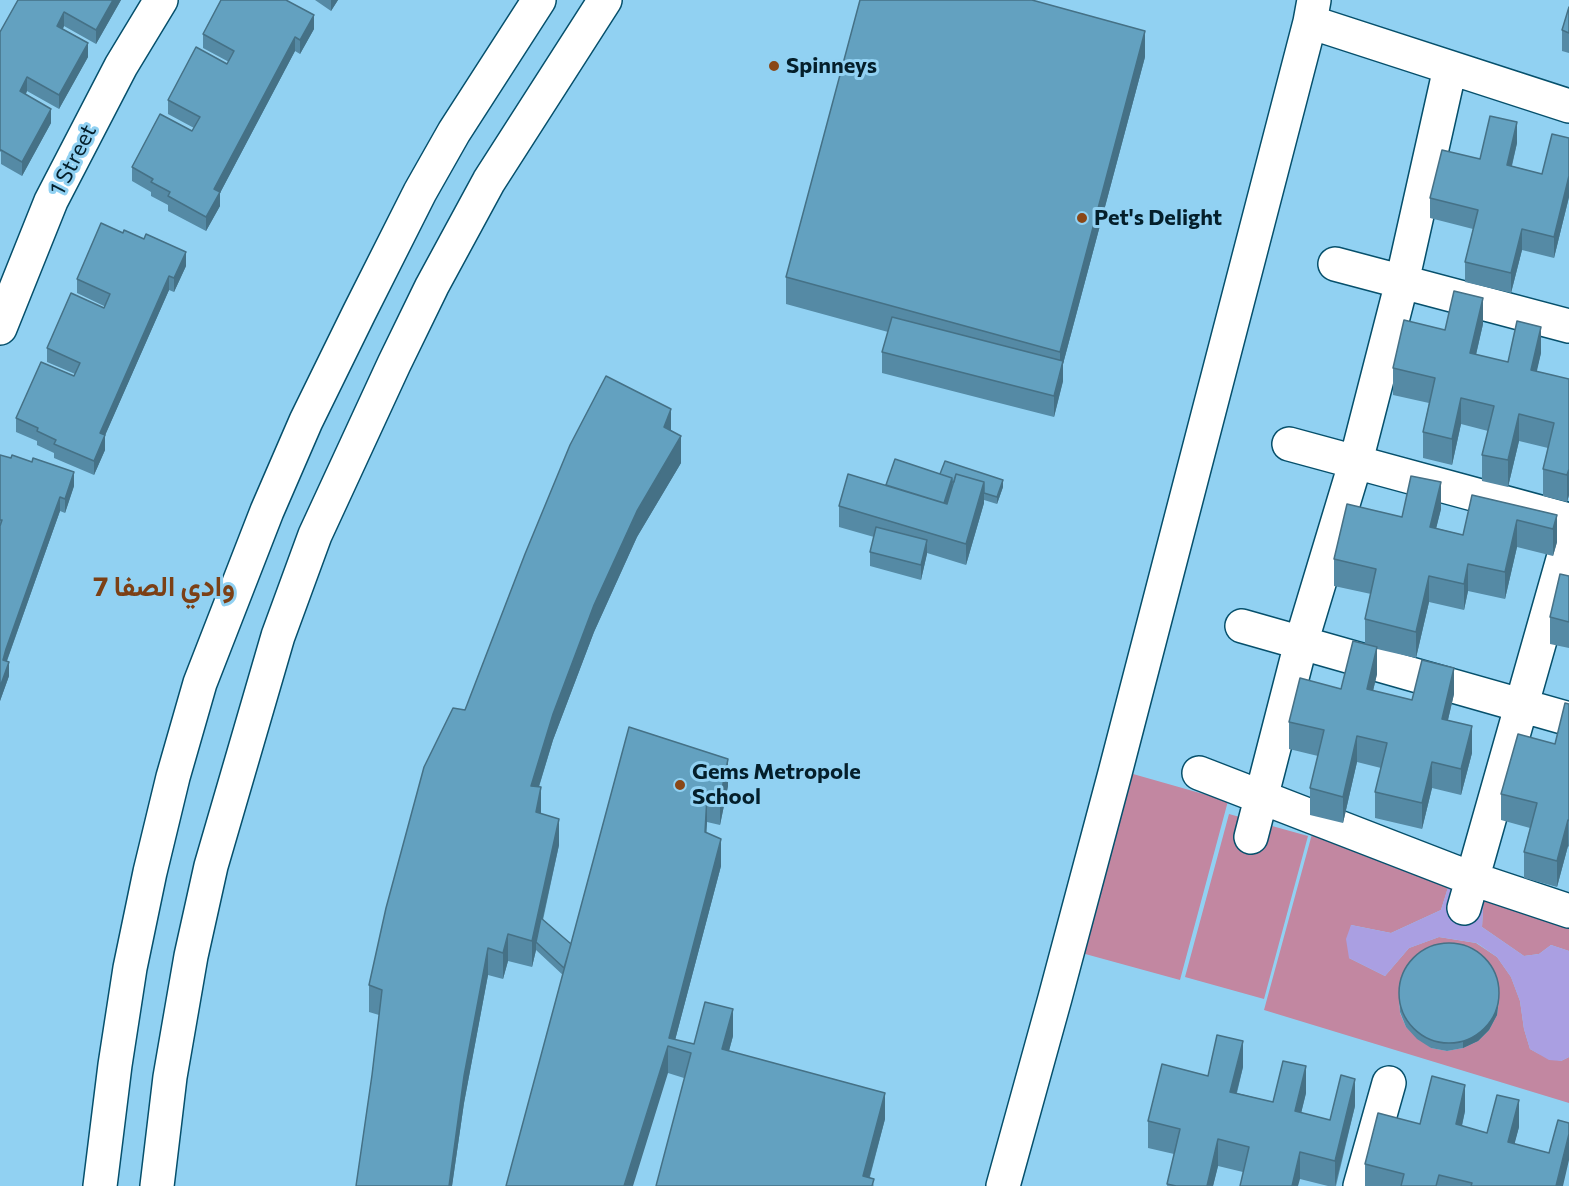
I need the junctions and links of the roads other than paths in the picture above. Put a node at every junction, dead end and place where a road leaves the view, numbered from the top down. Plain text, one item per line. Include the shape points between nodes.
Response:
1 (161, 0) edge
2 (539, 0) edge
3 (605, 0) edge
4 (1312, 11) edge
5 (1450, 68) junction
6 (1569, 106) edge
7 (1335, 264) dead end
8 (1402, 282) junction
9 (1569, 326) edge
10 (0, 328) edge
11 (1289, 444) dead end
12 (1356, 461) junction
13 (1569, 520) edge
14 (1569, 538) edge
15 (1242, 626) dead end
16 (1301, 643) junction
17 (1521, 705) junction
18 (1569, 719) edge
19 (1198, 773) dead end
20 (1261, 798) junction
21 (1251, 837) dead end
22 (1468, 893) junction
23 (1569, 911) edge
24 (1389, 1083) dead end
25 (100, 1186) edge
26 (157, 1186) edge
27 (1003, 1186) edge
28 (1360, 1186) edge

1 - 10 street, 1 Street via 121,66 51,201
2 - 25 street via 454,132 359,313 267,511 200,683 173,777 132,958
3 - 26 street via 489,181 432,286 315,535 278,636 211,866 170,1077
4 - 5 street
4 - 27 street
5 - 6 street
5 - 8 street
7 - 8 street
8 - 9 street
8 - 12 street
11 - 12 street
12 - 13 street
12 - 16 street
14 - 17 street
15 - 16 street
16 - 17 street
16 - 20 street
17 - 18 street
17 - 22 street
19 - 20 street
20 - 21 street
20 - 22 street
22 - 23 street
24 - 28 street

